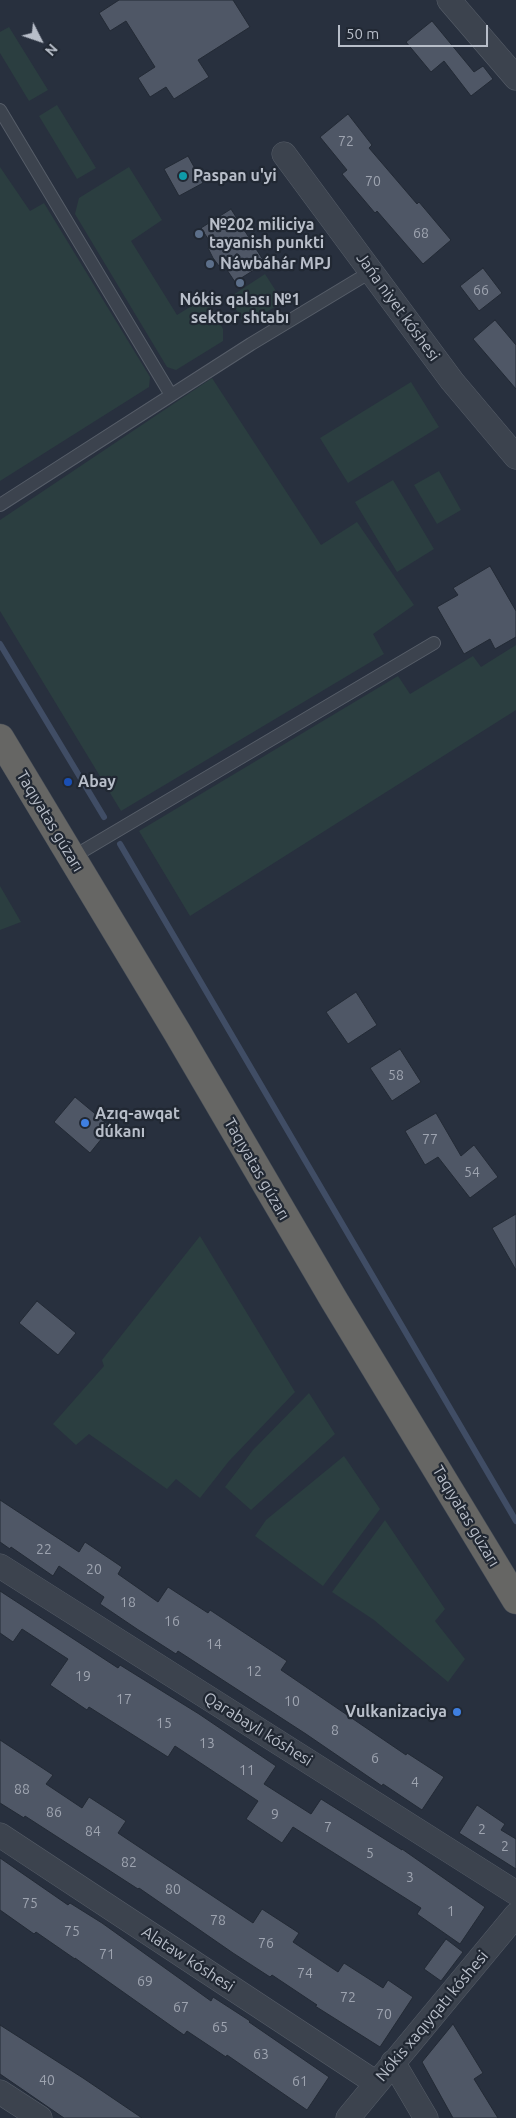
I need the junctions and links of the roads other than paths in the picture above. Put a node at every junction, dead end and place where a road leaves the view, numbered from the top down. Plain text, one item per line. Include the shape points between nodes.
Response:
1 (449, 0) edge
2 (516, 78) edge
3 (0, 110) edge
4 (284, 154) dead end
5 (372, 271) junction
6 (171, 395) junction
7 (516, 457) edge
8 (0, 505) edge
9 (434, 643) dead end
10 (0, 738) edge
11 (71, 858) junction
12 (0, 1566) edge
13 (516, 1600) edge
14 (0, 1835) edge
15 (516, 1893) edge
16 (516, 1915) edge
17 (393, 2062) junction
18 (376, 2083) junction
19 (0, 2092) edge
20 (40, 2118) edge
21 (348, 2118) edge
22 (426, 2118) edge

1 - 2 street
3 - 6 lane
4 - 5 street, Jańa niyet kóshesi
5 - 6 lane
5 - 7 street, Jańa niyet kóshesi via 452,381
6 - 8 lane
9 - 11 lane
10 - 11 highway, Taqıyatas gúzarı
11 - 13 highway, Taqıyatas gúzarı
12 - 15 street, Qarabaylı kóshesi
14 - 18 street, Alataw kóshesi
16 - 17 street, Nókis xaqıyqatı kóshesi
17 - 18 street, Nókis xaqıyqatı kóshesi
17 - 22 street
18 - 21 street, Nókis xaqıyqatı kóshesi
19 - 20 street

